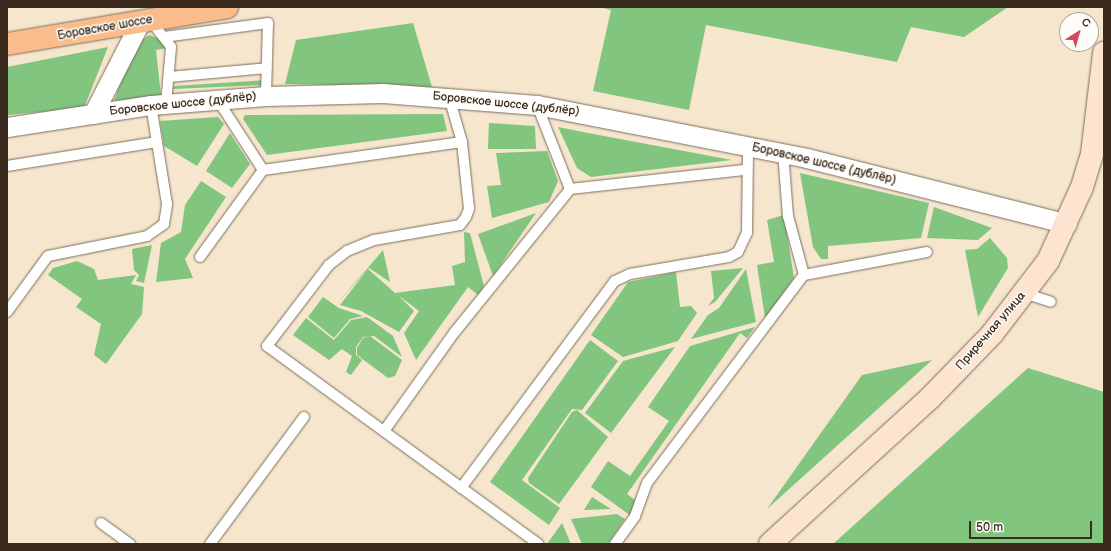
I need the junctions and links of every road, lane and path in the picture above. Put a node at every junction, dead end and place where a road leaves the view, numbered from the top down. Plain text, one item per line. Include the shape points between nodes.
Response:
1 (227, 7) edge
2 (145, 21) junction
3 (164, 37) junction
4 (7, 44) edge
5 (1104, 53) edge
6 (267, 68) junction
7 (169, 77) junction
8 (266, 96) junction
9 (449, 97) junction
10 (217, 99) junction
11 (158, 105) junction
12 (537, 105) junction
13 (93, 114) junction
14 (7, 127) edge
15 (157, 142) junction
16 (462, 142) junction
17 (748, 146) junction
18 (783, 153) junction
19 (7, 166) edge
20 (263, 170) junction
21 (746, 170) junction
22 (570, 189) junction
23 (1067, 224) junction
24 (927, 252) dead end
25 (200, 257) dead end
26 (804, 275) junction
27 (1024, 293) junction
28 (1051, 302) dead end
29 (7, 312) edge
30 (304, 417) dead end
31 (384, 430) junction
32 (461, 488) junction
33 (102, 523) dead end
34 (130, 544) edge
35 (210, 544) edge
36 (539, 544) edge
37 (615, 544) edge
38 (770, 544) edge

1 - 2 main road, Боровское шоссе
2 - 3 lane
2 - 4 main road, Боровское шоссе
2 - 13 street
3 - 6 lane via 268,23
3 - 7 lane via 171,47
5 - 23 street, Приречная улица via 1092,154
6 - 7 lane
6 - 8 lane
7 - 11 lane
8 - 9 street, Боровское шоссе (дублёр) via 383,93
8 - 10 street, Боровское шоссе (дублёр)
9 - 12 street, Боровское шоссе (дублёр)
9 - 16 lane
10 - 11 street, Боровское шоссе (дублёр)
10 - 20 lane
11 - 13 street, Боровское шоссе (дублёр)
11 - 15 lane
12 - 17 street, Боровское шоссе (дублёр)
12 - 22 lane
13 - 14 street, Боровское шоссе (дублёр)
15 - 19 lane
15 - 29 lane via 168,213 164,224 147,236 48,256
16 - 20 lane
16 - 31 lane via 469,209 460,224 374,240 347,250 329,265 267,346
17 - 18 street, Боровское шоссе (дублёр)
17 - 21 lane
18 - 23 street, Боровское шоссе (дублёр)
18 - 26 lane via 788,216
20 - 25 lane
21 - 22 lane
21 - 32 lane via 747,233 738,252 729,258 630,274 615,281
22 - 31 lane via 454,333
23 - 27 street, Приречная улица via 1048,261
24 - 26 lane
26 - 37 lane via 647,483 634,516
27 - 28 lane
27 - 38 street, Приречная улица via 992,334 930,398
30 - 35 lane
31 - 32 lane
32 - 36 lane
33 - 34 lane

